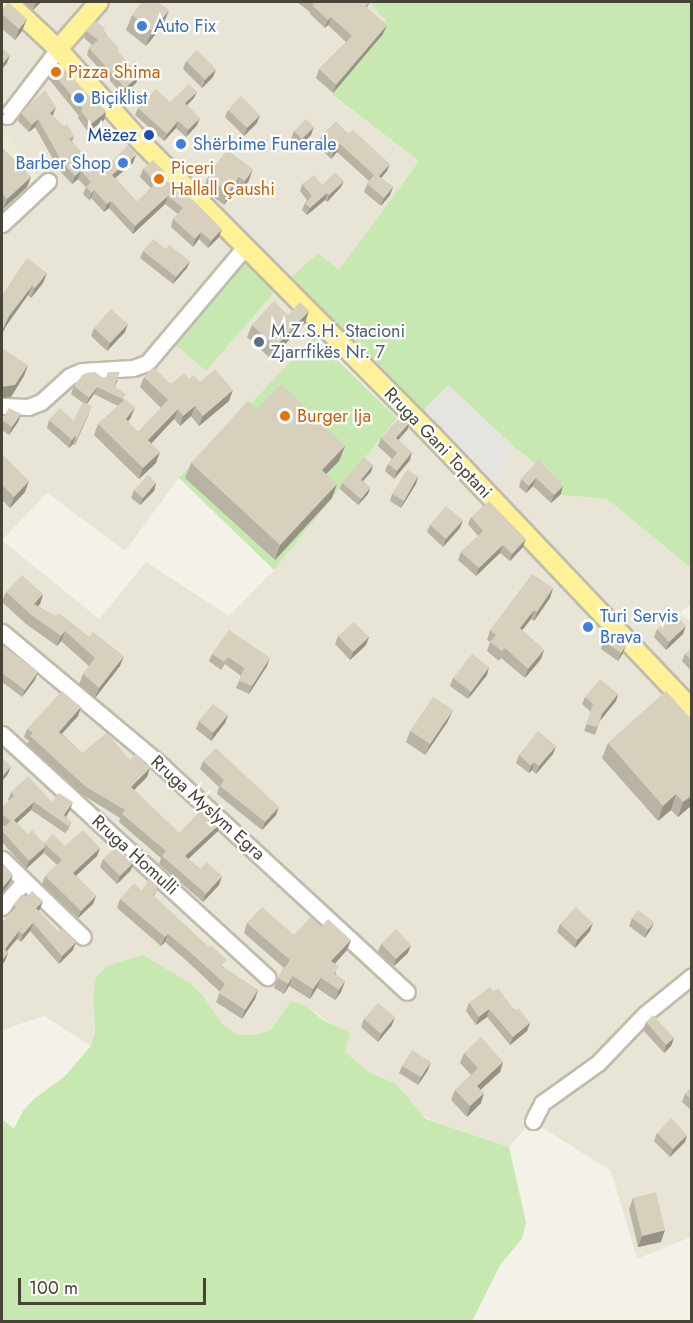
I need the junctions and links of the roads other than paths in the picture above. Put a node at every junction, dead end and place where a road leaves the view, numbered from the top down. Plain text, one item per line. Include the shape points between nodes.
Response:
1 (8, 2) edge
2 (99, 2) edge
3 (58, 49) junction
4 (7, 116) edge
5 (48, 181) dead end
6 (2, 224) edge
7 (245, 247) junction
8 (2, 406) edge
9 (2, 632) edge
10 (692, 709) edge
11 (2, 734) edge
12 (2, 859) edge
13 (24, 882) junction
14 (2, 907) edge
15 (83, 937) dead end
16 (692, 976) edge
17 (267, 977) dead end
18 (407, 992) dead end
19 (533, 1121) dead end

1 - 3 main road, Rruga Gani Toptani
2 - 3 main road
3 - 4 street
3 - 7 main road, Rruga Gani Toptani via 142,143
5 - 6 street
7 - 8 street via 147,363 133,368 82,371 70,376 41,402 28,407
7 - 10 main road, Rruga Gani Toptani via 433,436
9 - 18 street, Rruga Myslym Egra via 162,766
11 - 17 street, Rruga Homulli
12 - 13 street
13 - 14 street
13 - 15 street
16 - 19 street via 645,1014 598,1063 542,1103

